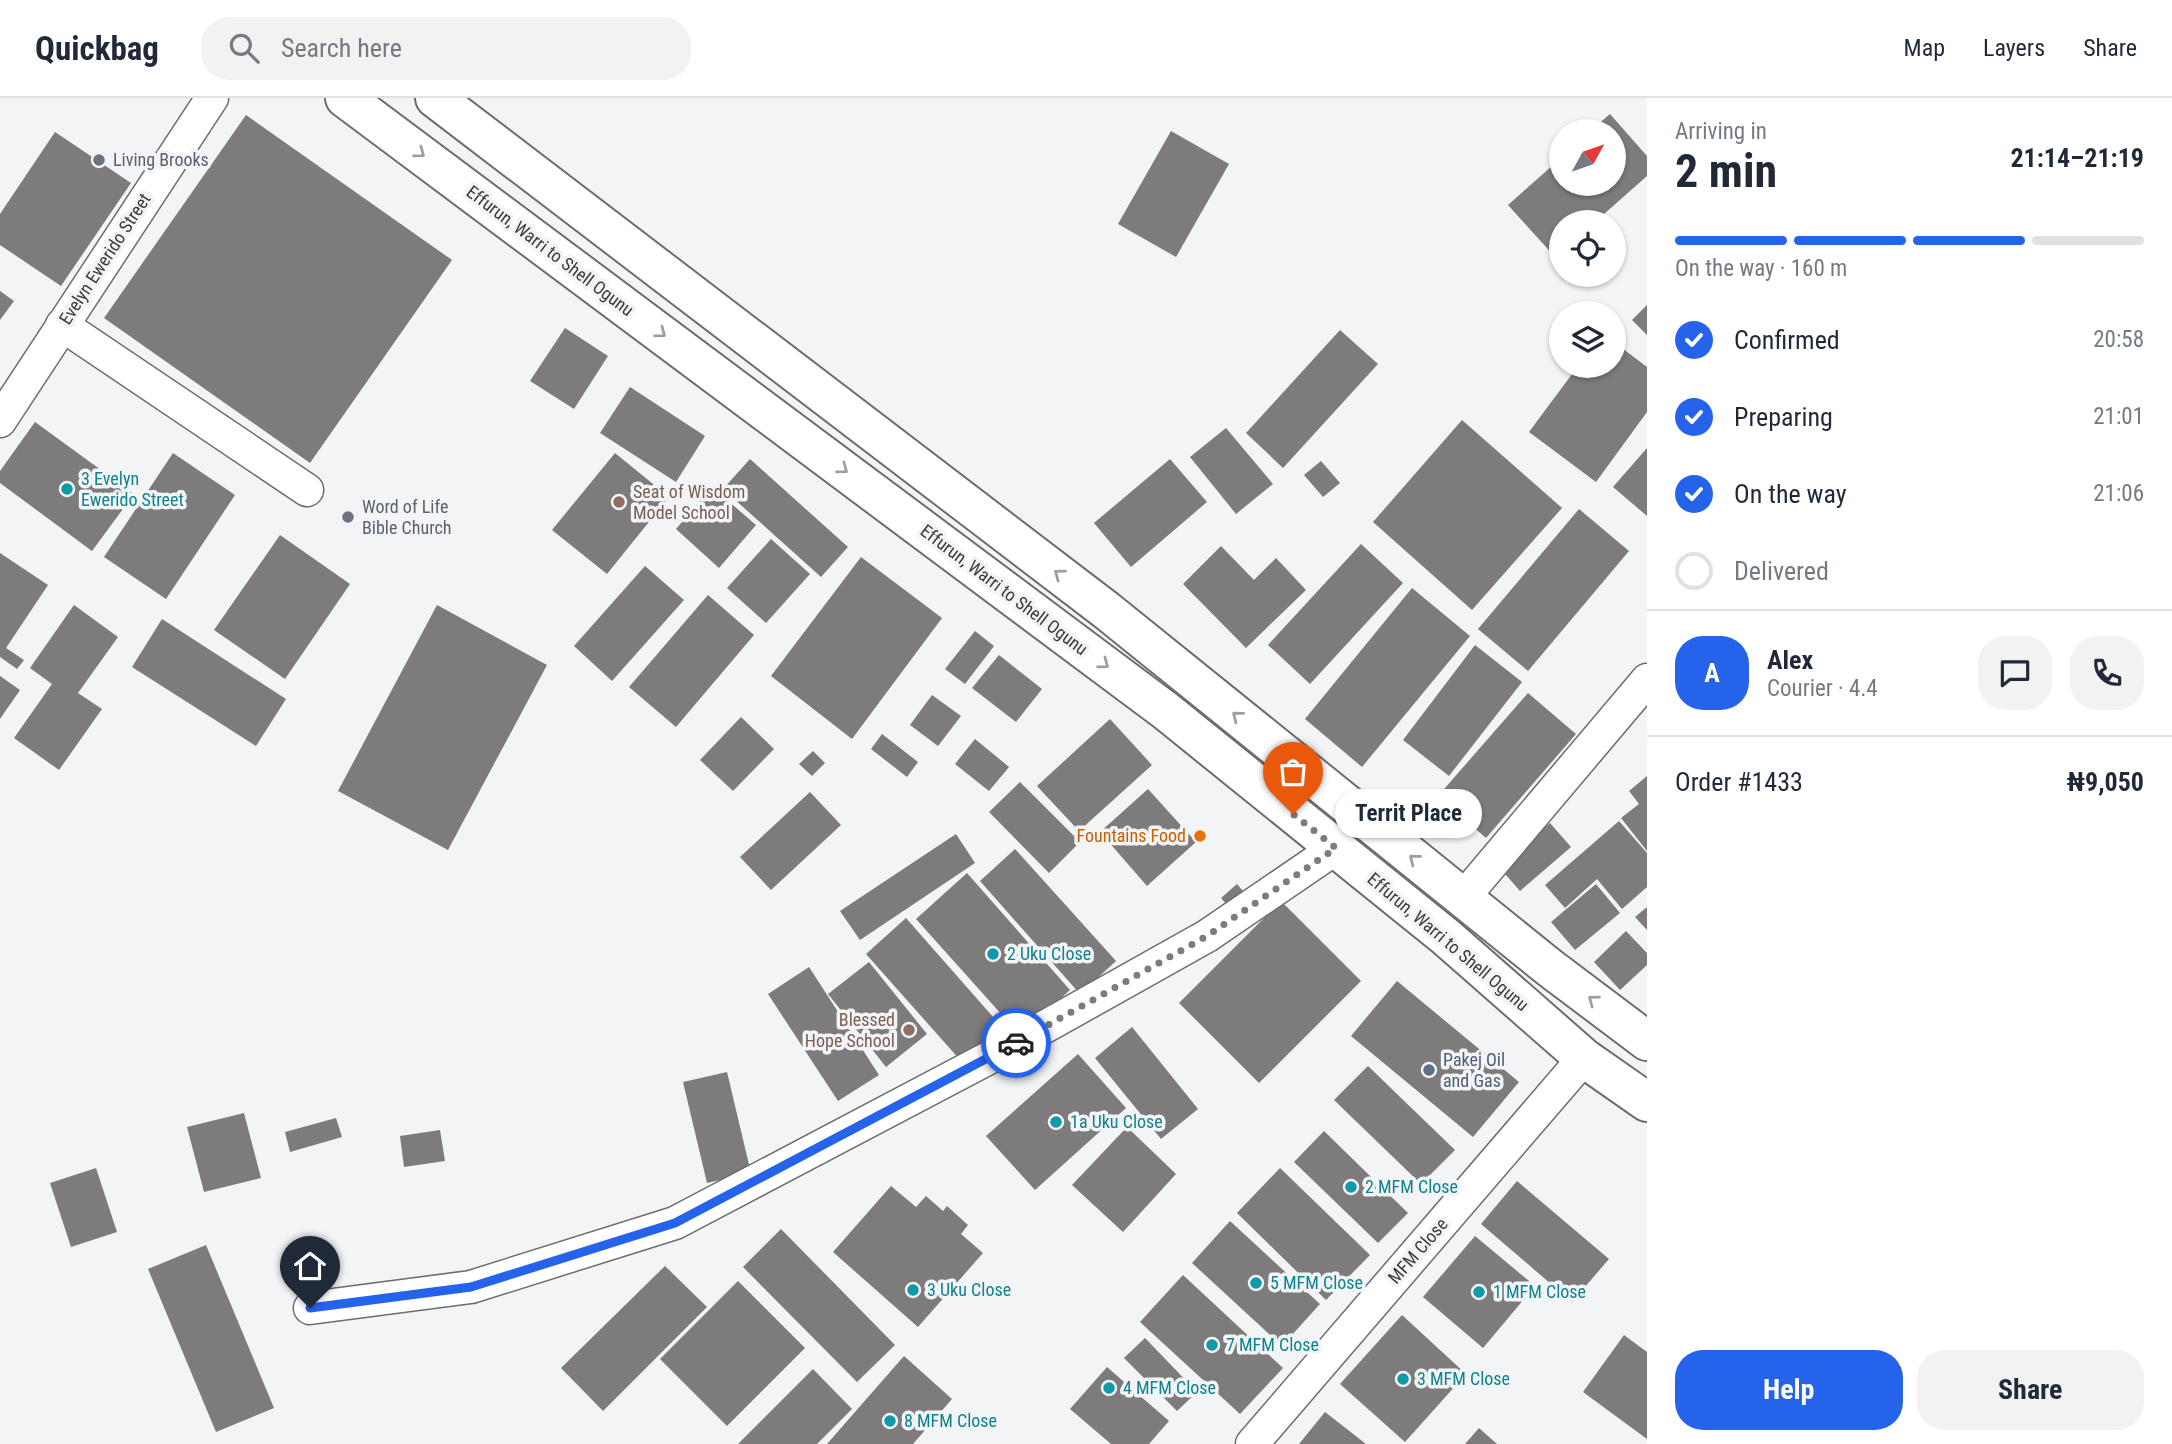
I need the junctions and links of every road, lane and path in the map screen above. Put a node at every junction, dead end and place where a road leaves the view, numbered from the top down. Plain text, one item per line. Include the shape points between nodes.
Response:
1 (212, 98) edge
2 (435, 98) edge
3 (370, 105) edge
4 (62, 325) junction
5 (0, 421) edge
6 (307, 490) dead end
7 (1647, 680) edge
8 (1336, 848) junction
9 (1463, 898) junction
10 (1647, 1041) edge
11 (1584, 1058) junction
12 (1647, 1102) edge
13 (310, 1308) dead end
14 (1252, 1444) edge

1 - 4 street, Evelyn Ewerido Street
9 -> 2 main road via 1106,610
3 -> 8 main road, Effurun, Warri to Shell Ogunu via 1166,711
4 - 5 street, Evelyn Ewerido Street
4 - 6 street
7 - 9 street
8 - 11 main road, Effurun, Warri to Shell Ogunu
8 - 13 street via 1207,936 1000,1052 675,1223 471,1287
10 -> 9 main road
11 - 12 main road, Effurun, Warri to Shell Ogunu
11 - 14 street, MFM Close

